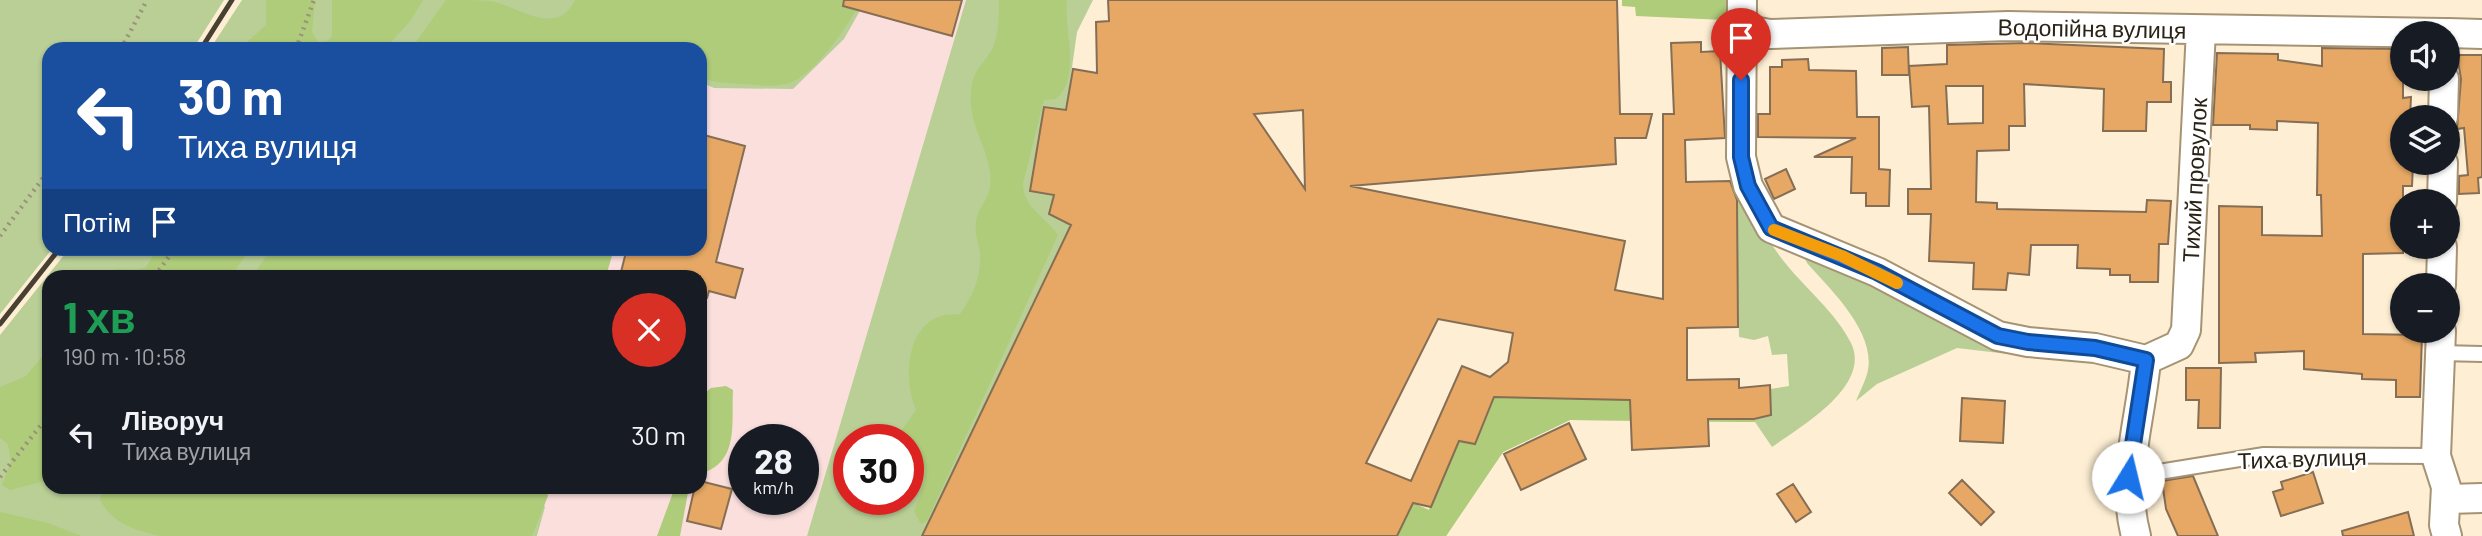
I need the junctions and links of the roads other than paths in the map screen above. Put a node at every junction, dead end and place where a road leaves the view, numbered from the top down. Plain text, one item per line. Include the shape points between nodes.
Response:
1 (1742, 0) edge
2 (1741, 29) junction
3 (2201, 30) junction
4 (2390, 32) edge
5 (2460, 33) edge
6 (2482, 34) edge
7 (2440, 343) edge
8 (2444, 343) edge
9 (2482, 354) edge
10 (2146, 360) junction
11 (2435, 456) junction
12 (2128, 477) junction
13 (2482, 498) edge
14 (2448, 499) junction
15 (2136, 536) edge
16 (2447, 536) edge

1 - 2 street
2 - 3 street, Водопійна вулиця via 1770,34 2008,26
2 - 10 street via 1741,157 1748,186 1771,228 1877,272 1998,336 2095,348
3 - 4 street, Водопійна вулиця
3 - 10 street, Тихий провулок via 2186,330 2179,345
5 - 6 street, Водопійна вулиця
7 - 11 street
8 - 9 lane
10 - 12 street
11 - 12 lane, Тиха вулиця via 2264,455
11 - 14 street
12 - 15 street via 2129,511
13 - 14 street
14 - 16 street

